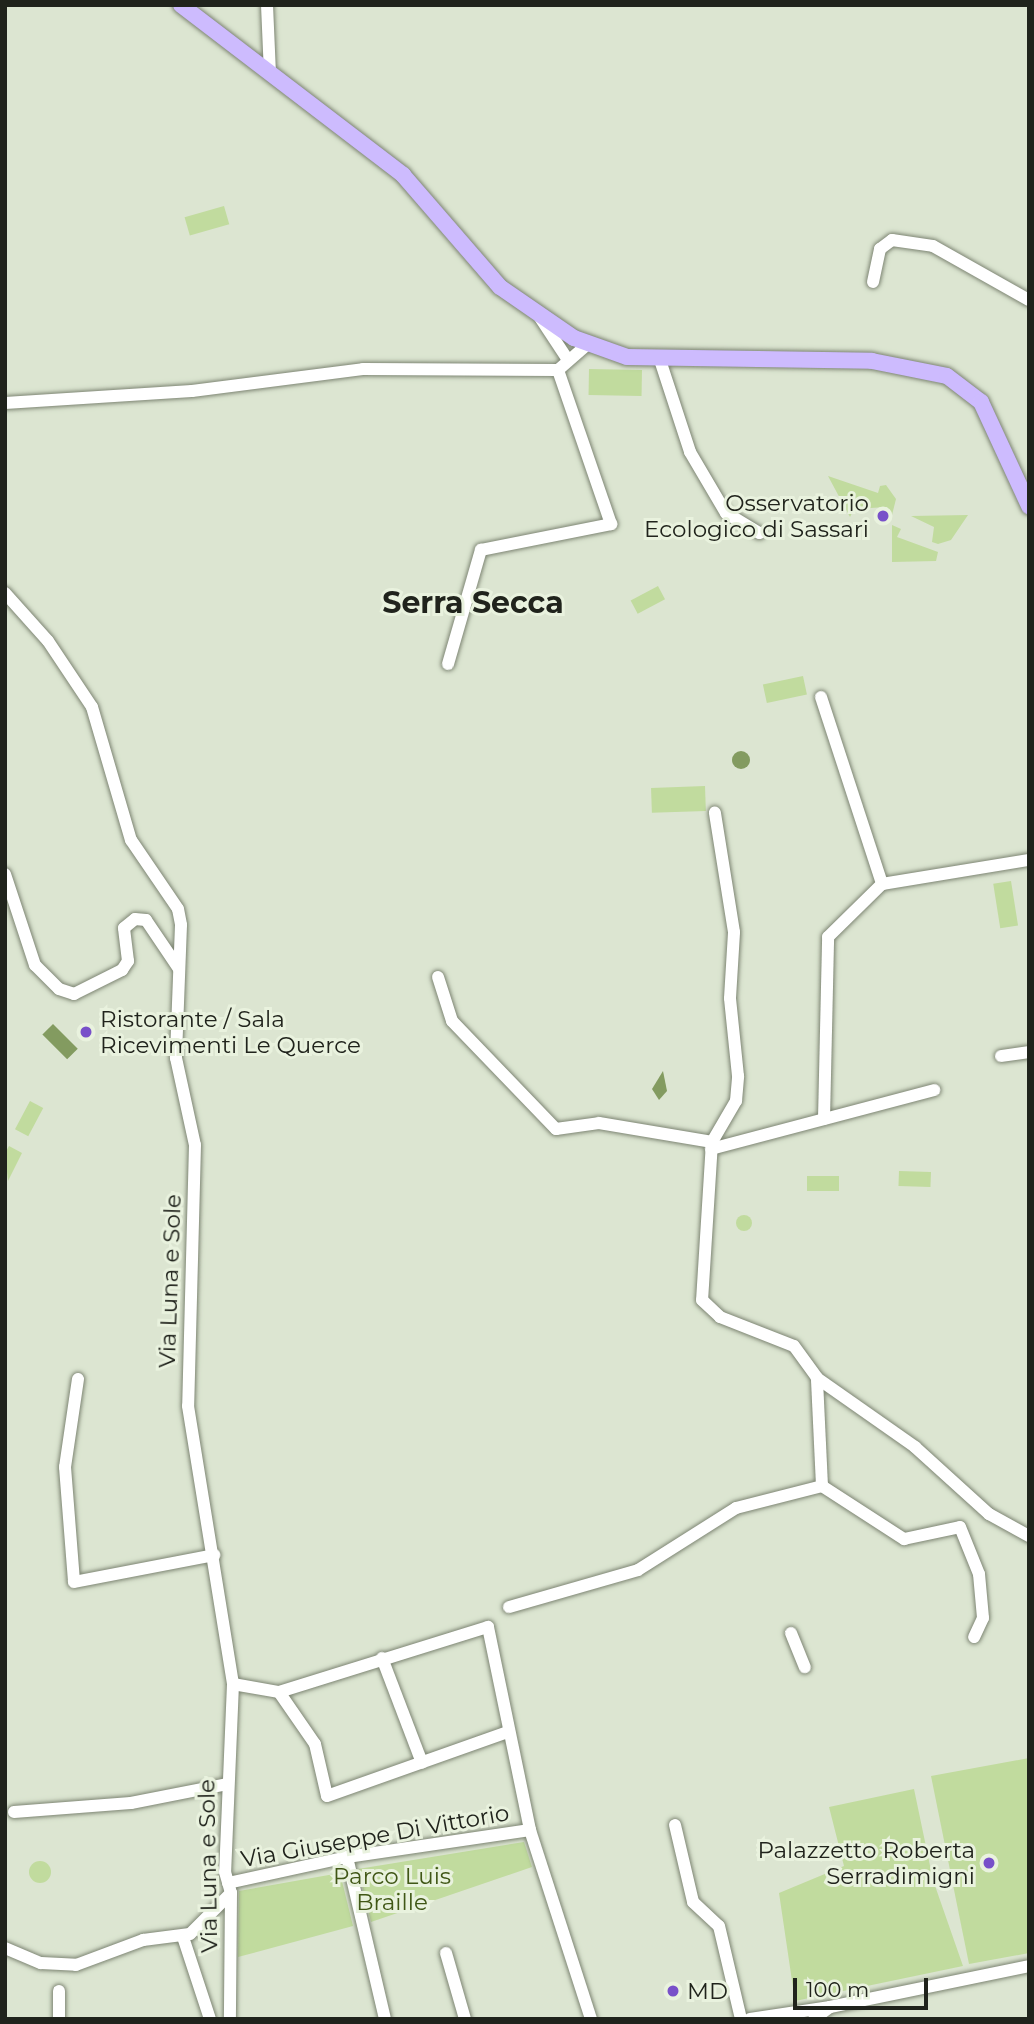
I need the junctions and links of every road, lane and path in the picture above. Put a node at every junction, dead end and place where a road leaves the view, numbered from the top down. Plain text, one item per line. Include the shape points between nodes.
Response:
1 (181, 5) edge
2 (267, 5) edge
3 (270, 74) junction
4 (873, 282) dead end
5 (1029, 300) edge
6 (538, 314) junction
7 (581, 341) junction
8 (568, 360) junction
9 (660, 360) junction
10 (558, 370) junction
11 (5, 403) edge
12 (1029, 506) edge
13 (760, 533) dead end
14 (5, 593) edge
15 (447, 664) dead end
16 (821, 697) dead end
17 (715, 813) dead end
18 (1029, 860) edge
19 (5, 874) edge
20 (882, 884) junction
21 (179, 969) junction
22 (439, 977) dead end
23 (1029, 1052) edge
24 (1001, 1056) dead end
25 (934, 1090) dead end
26 (824, 1119) junction
27 (711, 1145) junction
28 (817, 1378) junction
29 (79, 1379) dead end
30 (822, 1486) junction
31 (1029, 1536) edge
32 (214, 1555) junction
33 (509, 1607) dead end
34 (791, 1633) dead end
35 (974, 1637) dead end
36 (382, 1658) junction
37 (805, 1667) dead end
38 (233, 1684) junction
39 (279, 1692) junction
40 (508, 1732) junction
41 (422, 1763) junction
42 (228, 1784) junction
43 (14, 1812) dead end
44 (675, 1825) dead end
45 (530, 1830) junction
46 (347, 1857) junction
47 (230, 1888) junction
48 (183, 1937) junction
49 (5, 1948) edge
50 (446, 1953) dead end
51 (1029, 1966) edge
52 (59, 1991) dead end
53 (822, 2014) edge
54 (59, 2019) edge
55 (210, 2019) edge
56 (230, 2019) edge
57 (385, 2019) edge
58 (465, 2019) edge
59 (591, 2019) edge
60 (741, 2019) edge
61 (750, 2019) edge

1 - 3 main road
2 - 3 street
3 - 6 main road via 403,175 500,287
4 - 5 street via 880,249 892,240 933,246
6 - 7 main road
6 - 8 street
7 - 8 street
7 - 9 main road
8 - 10 street
9 - 12 main road via 872,361 947,376 981,402
9 - 13 street via 690,452 726,513
10 - 11 street via 363,369 192,391
10 - 15 street via 611,524 481,550
14 - 21 street, Via Luna e Sole via 48,641 92,707 131,840 178,909
16 - 20 street
17 - 27 street via 734,932 730,998 738,1076 736,1101
18 - 20 street
19 - 21 street via 35,965 59,989 74,994 122,970 128,961 124,928 135,919 146,920
20 - 26 street via 828,937
21 - 32 street, Via Luna e Sole via 176,1058 195,1144 188,1406
22 - 27 street via 452,1021 556,1129 599,1123
23 - 24 street
25 - 26 street
26 - 27 street
27 - 28 street via 702,1300 720,1317 794,1346
28 - 30 street
28 - 31 street via 915,1447 989,1514
29 - 32 street via 65,1467 74,1582
30 - 33 street via 736,1508 638,1570
30 - 35 street via 904,1539 960,1527 979,1574 983,1618
32 - 38 street, Via Luna e Sole
34 - 37 street
36 - 39 street
36 - 40 street via 488,1626
36 - 41 street
38 - 39 street
38 - 42 street, Via Luna e Sole
39 - 41 street via 315,1744 327,1796
40 - 41 street
40 - 45 street
42 - 43 street via 131,1803
42 - 47 street, Via Luna e Sole
44 - 60 street via 693,1902 719,1926
45 - 46 street, Via Giuseppe Di Vittorio
45 - 59 street
46 - 47 street, Via Giuseppe Di Vittorio
46 - 57 street
47 - 48 street
47 - 56 street, Via Luna e Sole
48 - 49 street via 143,1940 76,1965 41,1963
48 - 55 street
50 - 58 street
51 - 53 street
52 - 54 street
53 - 61 street

